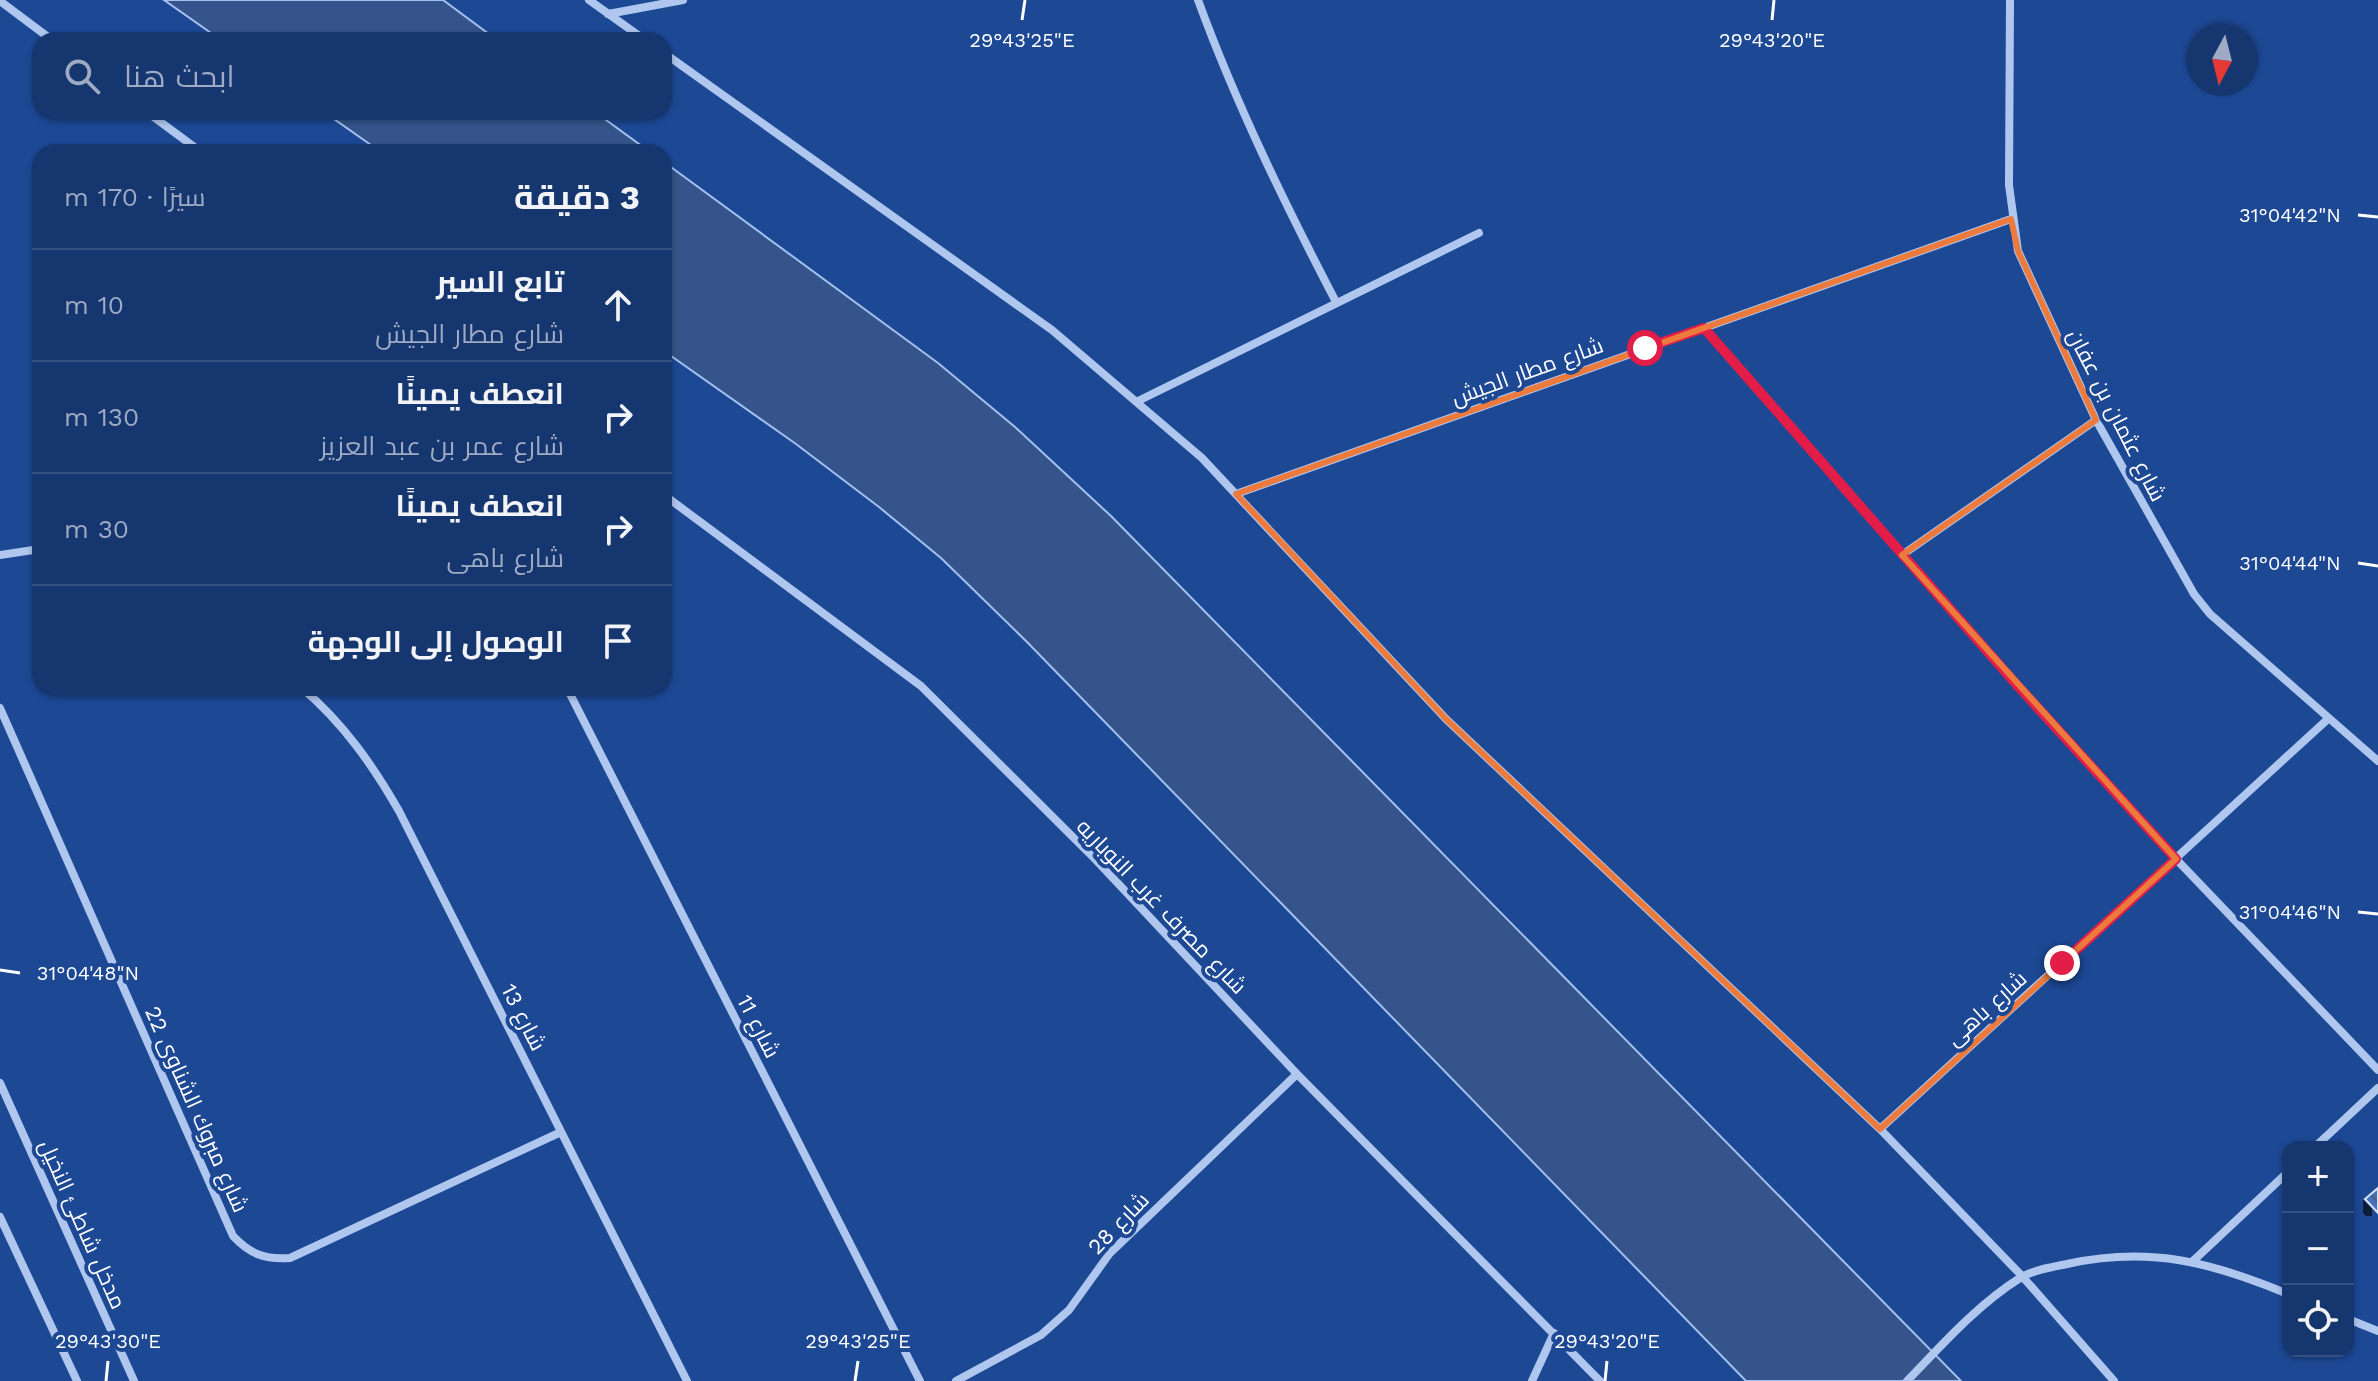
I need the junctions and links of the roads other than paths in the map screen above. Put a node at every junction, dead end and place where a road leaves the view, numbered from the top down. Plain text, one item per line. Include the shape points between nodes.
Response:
1 (589, 0) edge
2 (683, 0) edge
3 (1198, 0) edge
4 (2010, 0) edge
5 (0, 1) edge
6 (608, 14) junction
7 (41, 32) edge
8 (634, 32) edge
9 (672, 59) edge
10 (158, 120) edge
11 (190, 144) edge
12 (2011, 219) junction
13 (1479, 233) dead end
14 (1336, 302) junction
15 (1704, 328) junction
16 (1138, 401) junction
17 (2096, 420) junction
18 (1236, 494) junction
19 (672, 501) edge
20 (32, 550) edge
21 (0, 555) edge
22 (1902, 555) junction
23 (311, 696) edge
24 (571, 696) edge
25 (0, 708) edge
26 (2329, 718) junction
27 (2378, 761) edge
28 (2176, 859) junction
29 (2378, 1070) edge
30 (1297, 1074) junction
31 (0, 1083) edge
32 (2378, 1088) edge
33 (1880, 1129) junction
34 (561, 1132) junction
35 (2321, 1141) edge
36 (2282, 1178) edge
37 (0, 1217) edge
38 (2193, 1261) junction
39 (2022, 1276) junction
40 (2282, 1292) edge
41 (2354, 1321) edge
42 (2378, 1331) edge
43 (1554, 1333) junction
44 (132, 1380) edge
45 (77, 1381) edge
46 (687, 1381) edge
47 (920, 1381) edge
48 (956, 1381) edge
49 (1532, 1381) edge
50 (1600, 1381) edge
51 (1907, 1381) edge
52 (2114, 1381) edge

1 - 6 street
2 - 6 street
3 - 14 street via 1247,119
4 - 12 street, شارع عثمان بن عفان
5 - 7 street
6 - 8 street
9 - 16 street via 1040,321
10 - 11 street
12 - 15 street, شارع مطار الجيش
12 - 17 street, شارع عثمان بن عفان via 2018,251
13 - 14 street
14 - 16 street
15 - 18 street, شارع مطار الجيش
15 - 22 street
16 - 18 street
17 - 22 street
17 - 26 street, شارع عثمان بن عفان via 2194,594
18 - 33 street via 1446,719
19 - 30 street, شارع مصرف غرب النوباريه via 921,686 1096,860
20 - 21 street
22 - 28 street
23 - 34 street, شارع 13 via 379,775
24 - 47 street, شارع 11
25 - 34 street, شارع مبروك الشناوى 22 via 233,1236 244,1247 274,1260 290,1258
26 - 27 street, شارع عثمان بن عفان
26 - 28 street, شارع باهى
28 - 29 street
28 - 33 street, شارع باهى
30 - 43 street, شارع مصرف غرب النوباريه
30 - 48 street, شارع 28 via 1110,1253 1069,1310 1041,1335
31 - 44 street, مدخل شاطئ النخيل
32 - 35 street
33 - 39 street
34 - 46 street, شارع 13
36 - 38 street
37 - 45 street
38 - 39 street via 2120,1255
38 - 40 street
39 - 51 street via 1978,1310
39 - 52 street
41 - 42 street
43 - 49 street
43 - 50 street, شارع مصرف غرب النوباريه

